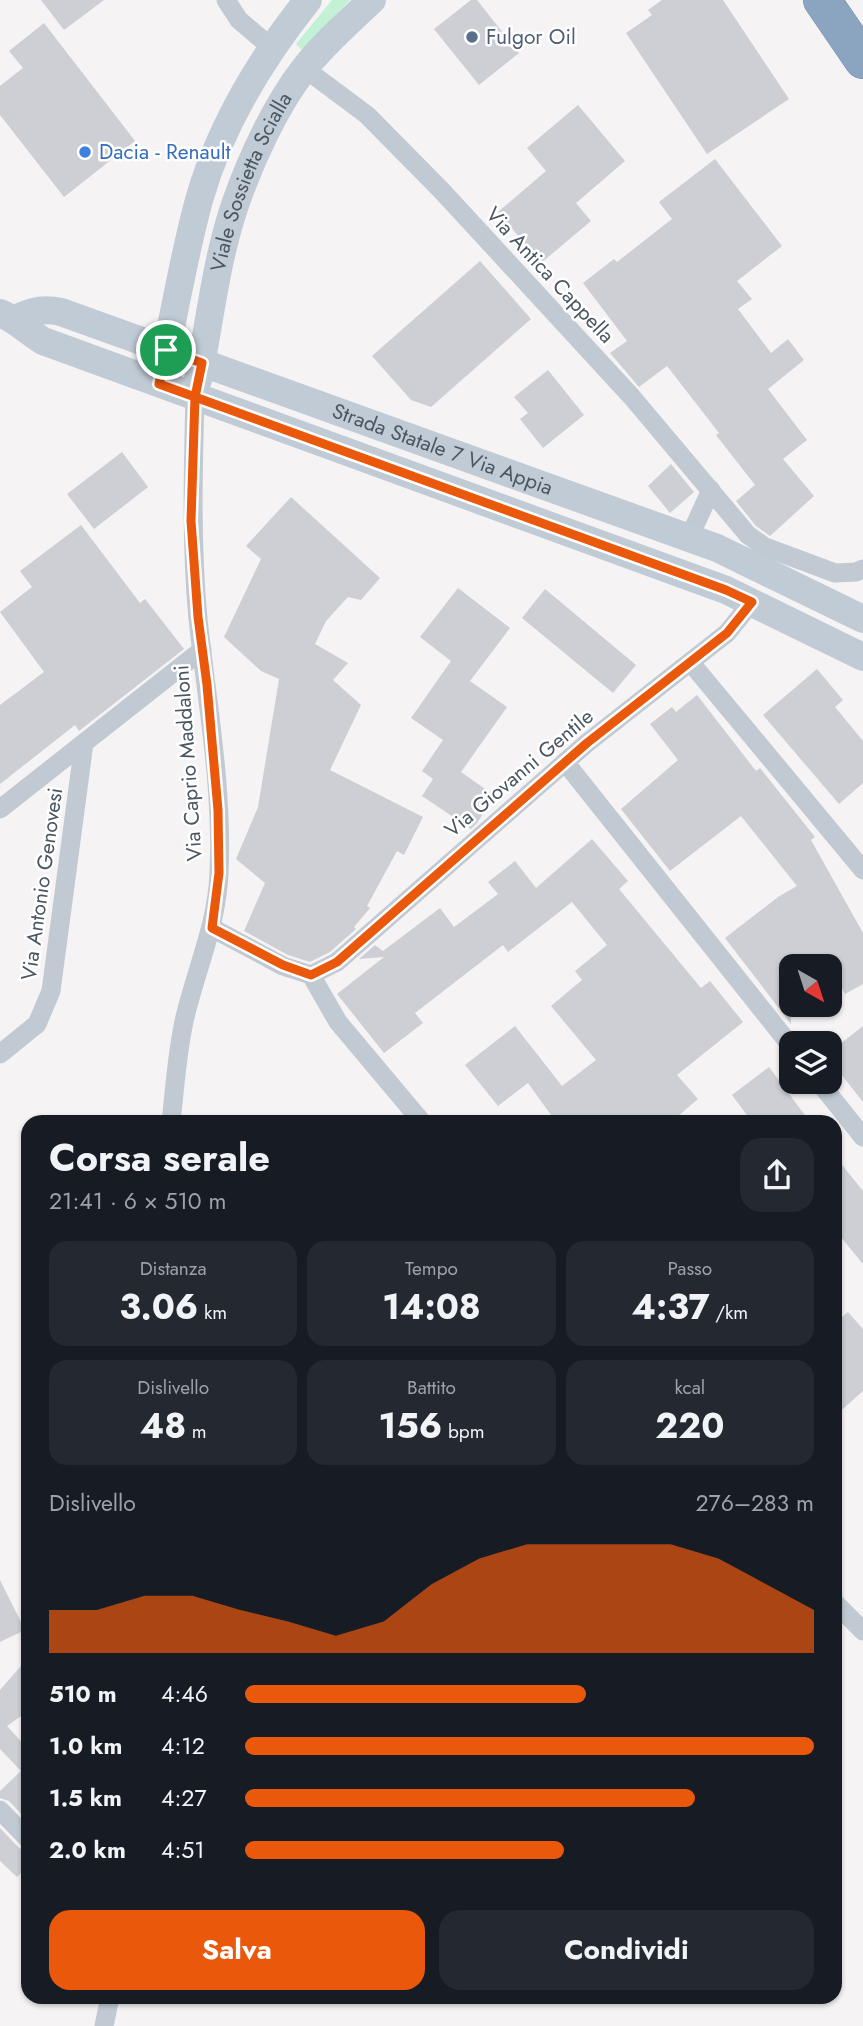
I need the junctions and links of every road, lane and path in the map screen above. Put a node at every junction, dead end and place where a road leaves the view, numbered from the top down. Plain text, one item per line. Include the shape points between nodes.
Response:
1 (226, 0) edge
2 (308, 0) edge
3 (372, 0) edge
4 (821, 0) edge
5 (271, 48) junction
6 (863, 60) edge
7 (304, 68) junction
8 (8, 316) edge
9 (166, 350) junction
10 (202, 363) junction
11 (159, 384) junction
12 (195, 397) junction
13 (711, 490) junction
14 (689, 538) junction
15 (863, 569) edge
16 (752, 602) junction
17 (863, 619) edge
18 (202, 650) junction
19 (863, 657) edge
20 (691, 663) junction
21 (84, 743) junction
22 (565, 762) junction
23 (0, 809) edge
24 (863, 870) edge
25 (212, 928) junction
26 (311, 975) junction
27 (779, 1031) edge
28 (0, 1054) edge
29 (829, 1094) edge
30 (172, 1115) edge
31 (416, 1115) edge
32 (863, 1137) edge
33 (842, 1610) edge
34 (863, 1631) edge
35 (0, 1810) edge
36 (21, 1832) edge
37 (109, 2004) edge
38 (104, 2026) edge

1 - 5 street via 239,20
2 - 5 main road, Viale Sossietta Scialla
3 - 7 main road, Viale Sossietta Scialla
4 - 6 highway
5 - 9 main road, Viale Sossietta Scialla via 221,139 200,197
7 - 10 main road, Viale Sossietta Scialla via 279,108 236,202 217,274
7 - 13 street, Via Antica Cappella via 367,115 442,191
8 - 9 main road, Strada Statale 7 Via Appia via 49,309
8 - 11 main road, Strada Statale 7 Via Appia via 43,341
9 - 10 main road, Strada Statale 7 Via Appia
9 - 11 main road, Viale Sossietta Scialla
10 - 12 main road, Viale Sossietta Scialla
10 - 14 main road, Strada Statale 7 Via Appia
11 - 12 main road, Strada Statale 7 Via Appia
12 - 16 main road, Strada Statale 7 Via Appia
12 - 18 street, Via Caprio Maddaloni via 191,521
13 - 14 street
13 - 15 street, Via Antica Cappella via 748,535 765,547 835,573
14 - 17 main road, Strada Statale 7 Via Appia
16 - 19 main road, Strada Statale 7 Via Appia
16 - 20 street, Via Giovanni Gentile via 727,633
18 - 21 street
18 - 25 street, Via Caprio Maddaloni via 218,810 219,873
20 - 22 street, Via Giovanni Gentile
20 - 24 street
21 - 23 street
21 - 28 street, Via Antonio Genovesi via 51,991 37,1024
22 - 26 street, Via Giovanni Gentile via 337,962
22 - 27 street
25 - 26 street
25 - 30 street, Via Caprio Maddaloni via 185,1018
26 - 31 street via 338,1023
29 - 32 street
33 - 34 street
35 - 36 street
37 - 38 street

